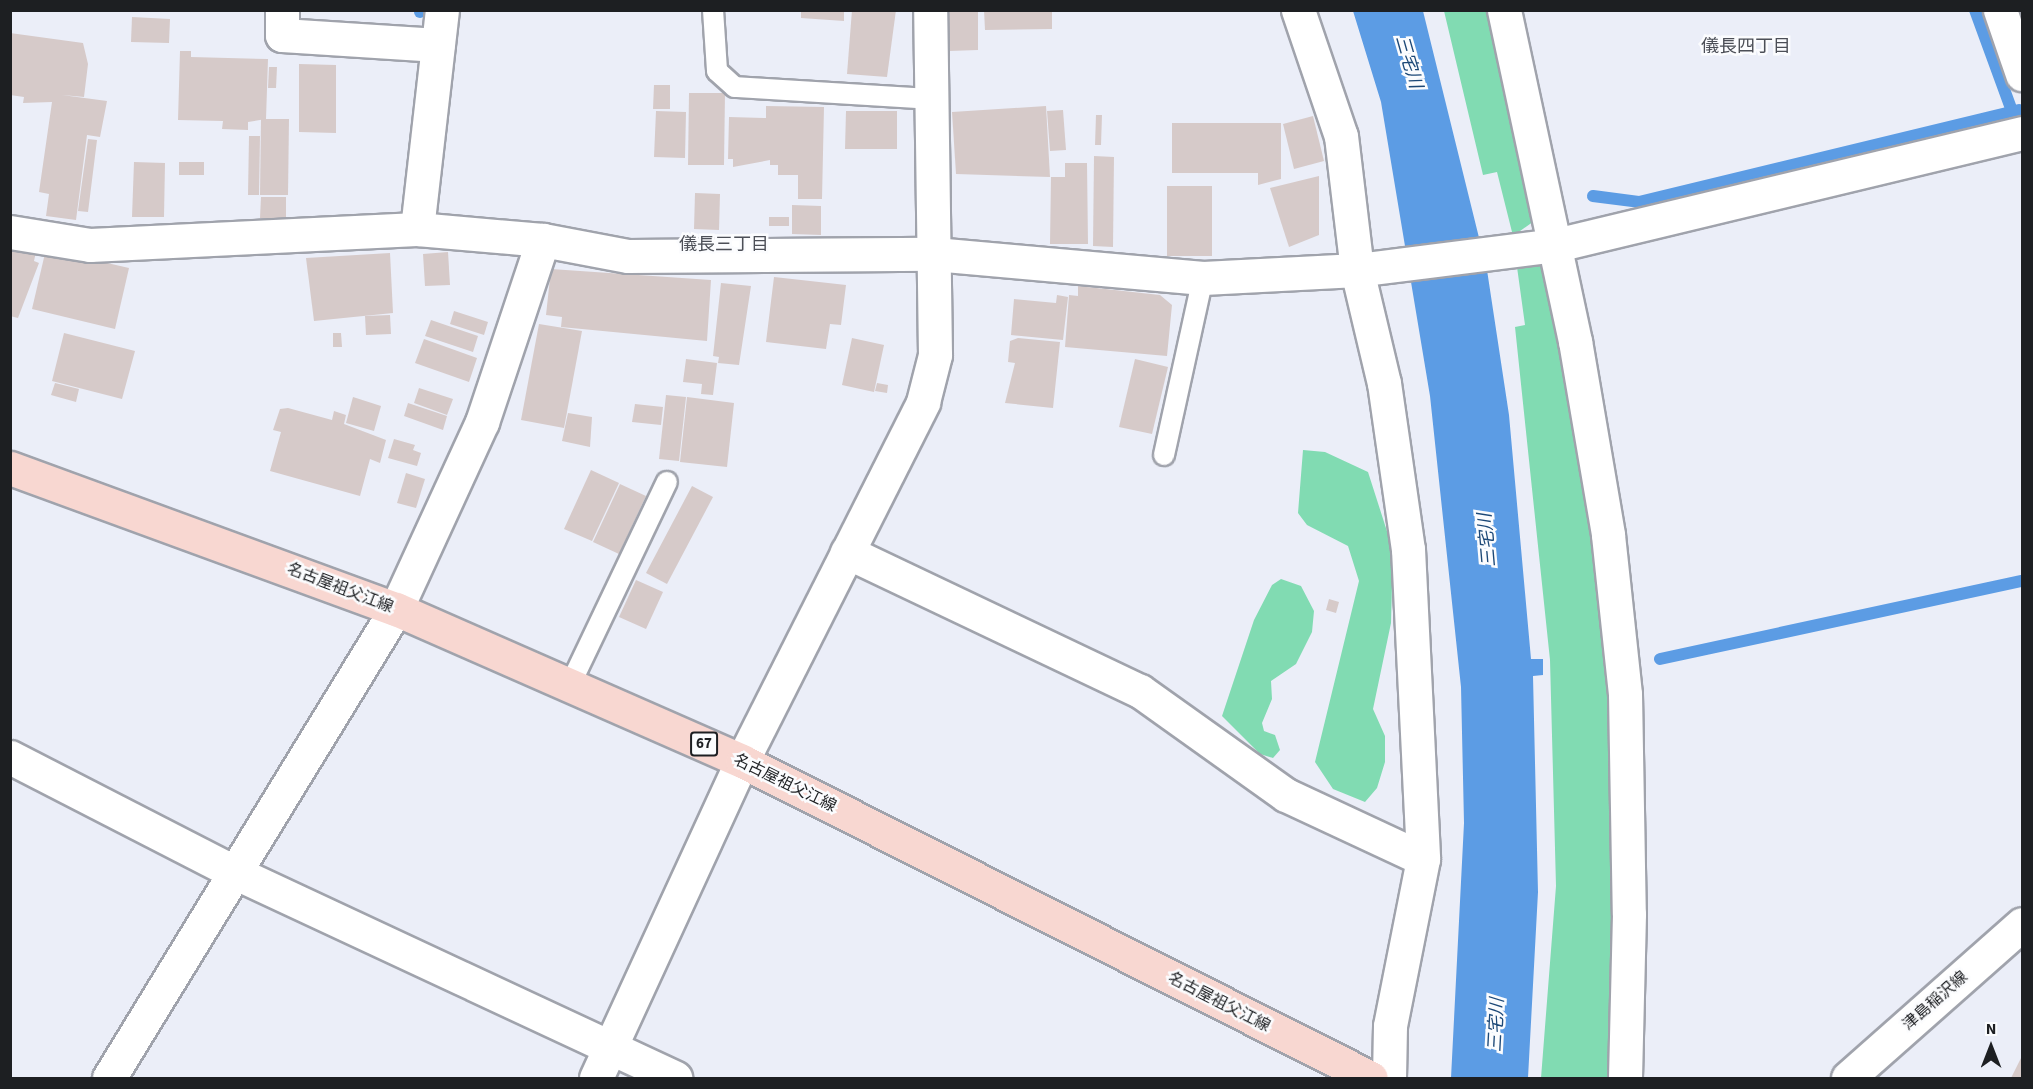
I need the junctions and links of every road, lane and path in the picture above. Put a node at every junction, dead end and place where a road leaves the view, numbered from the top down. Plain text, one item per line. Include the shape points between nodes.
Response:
1 (282, 10) edge
2 (442, 10) edge
3 (713, 10) edge
4 (930, 10) edge
5 (1298, 10) edge
6 (1504, 10) edge
7 (2000, 10) edge
8 (438, 45) junction
9 (2022, 75) edge
10 (932, 99) junction
11 (2022, 133) edge
12 (417, 229) junction
13 (10, 232) edge
14 (543, 240) junction
15 (1556, 245) junction
16 (934, 254) junction
17 (1365, 269) junction
18 (1203, 278) junction
19 (1164, 455) dead end
20 (10, 468) edge
21 (667, 482) dead end
22 (847, 552) junction
23 (396, 609) junction
24 (570, 685) junction
25 (10, 757) edge
26 (742, 760) junction
27 (1423, 859) junction
28 (234, 872) junction
29 (2022, 924) edge
30 (610, 1048) junction
31 (121, 1074) edge
32 (596, 1078) edge
33 (675, 1078) edge
34 (1371, 1078) edge
35 (1389, 1078) edge
36 (1625, 1078) edge
37 (1848, 1078) edge

1 - 8 street via 282,35
2 - 8 street
3 - 10 lane via 717,71 735,87
4 - 10 street
5 - 17 street via 1341,136
6 - 15 street
7 - 9 street
8 - 12 street
10 - 16 street
11 - 15 street
12 - 13 street via 90,245
12 - 14 street
14 - 16 street via 628,256
14 - 23 street via 482,422
15 - 17 street
15 - 36 street via 1608,535 1625,694 1629,914
16 - 18 street
16 - 22 street via 935,355 923,402
17 - 18 street
17 - 27 street via 1408,549
18 - 19 lane
20 - 23 main road, 名古屋祖父江線 / 67
21 - 24 lane
22 - 26 street
22 - 27 street via 1140,691 1286,795
23 - 24 main road, 名古屋祖父江線 / 67
23 - 28 street
24 - 26 main road, 名古屋祖父江線 / 67
25 - 28 street
26 - 30 street
26 - 34 main road, 名古屋祖父江線 / 67
27 - 35 street via 1390,1026
28 - 30 street
28 - 31 street
29 - 37 street, 津島稲沢線
30 - 32 street
30 - 33 street

